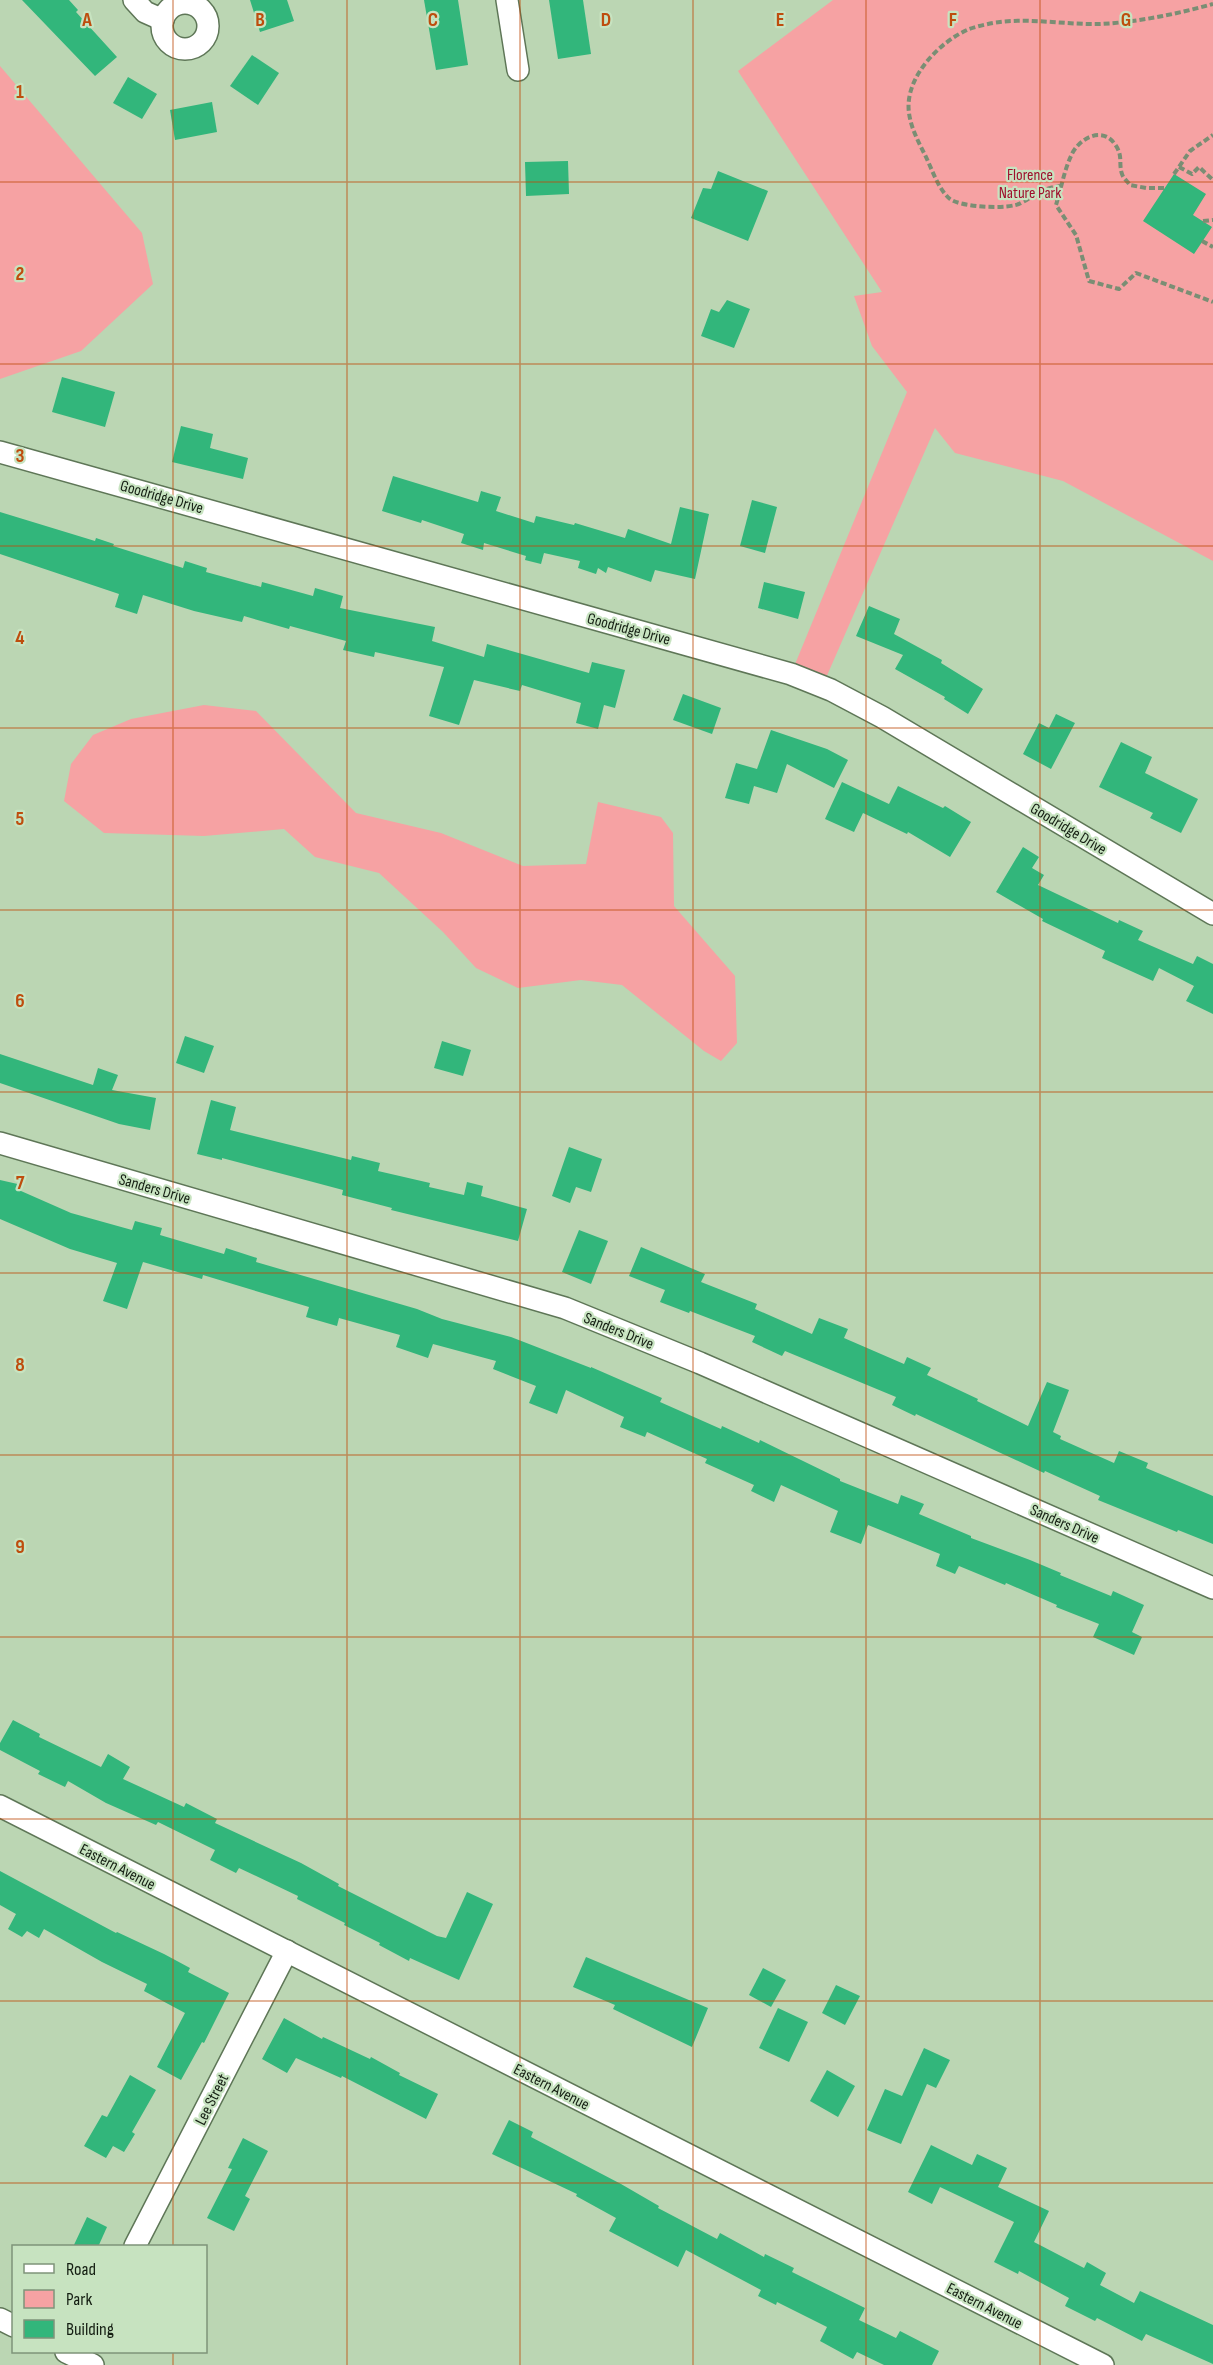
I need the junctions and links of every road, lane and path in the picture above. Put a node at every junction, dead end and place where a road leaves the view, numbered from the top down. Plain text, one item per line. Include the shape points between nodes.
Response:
1 (134, 0) edge
2 (507, 0) edge
3 (1213, 4) edge
4 (163, 20) dead end
5 (518, 70) dead end
6 (1213, 135) edge
7 (1179, 166) junction
8 (1174, 174) dead end
9 (1213, 180) edge
10 (1062, 186) junction
11 (1164, 188) dead end
12 (1213, 220) edge
13 (1203, 221) dead end
14 (1202, 241) dead end
15 (1213, 247) edge
16 (1213, 302) edge
17 (0, 452) edge
18 (1213, 914) edge
19 (0, 1143) edge
20 (1213, 1588) edge
21 (0, 1806) edge
22 (287, 1951) junction
23 (136, 2245) edge
24 (1103, 2365) edge

1 - 4 street via 145,12
2 - 5 street
3 - 10 path via 1102,24 1001,22 969,29 923,66 912,87 908,111 913,130 951,200 1004,207 1019,204 1050,186
6 - 7 path via 1190,151
7 - 8 path
7 - 9 path via 1192,174 1199,167
10 - 11 path via 1071,154 1094,134 1107,136 1115,144 1122,157 1122,174 1130,185
10 - 16 path via 1056,205 1076,235 1089,281 1119,289 1136,273
12 - 13 path
14 - 15 path
17 - 18 street, Goodridge Drive via 791,674 882,717
19 - 20 street, Sanders Drive via 565,1308
21 - 22 street, Eastern Avenue
22 - 23 street, Lee Street
22 - 24 street, Eastern Avenue

